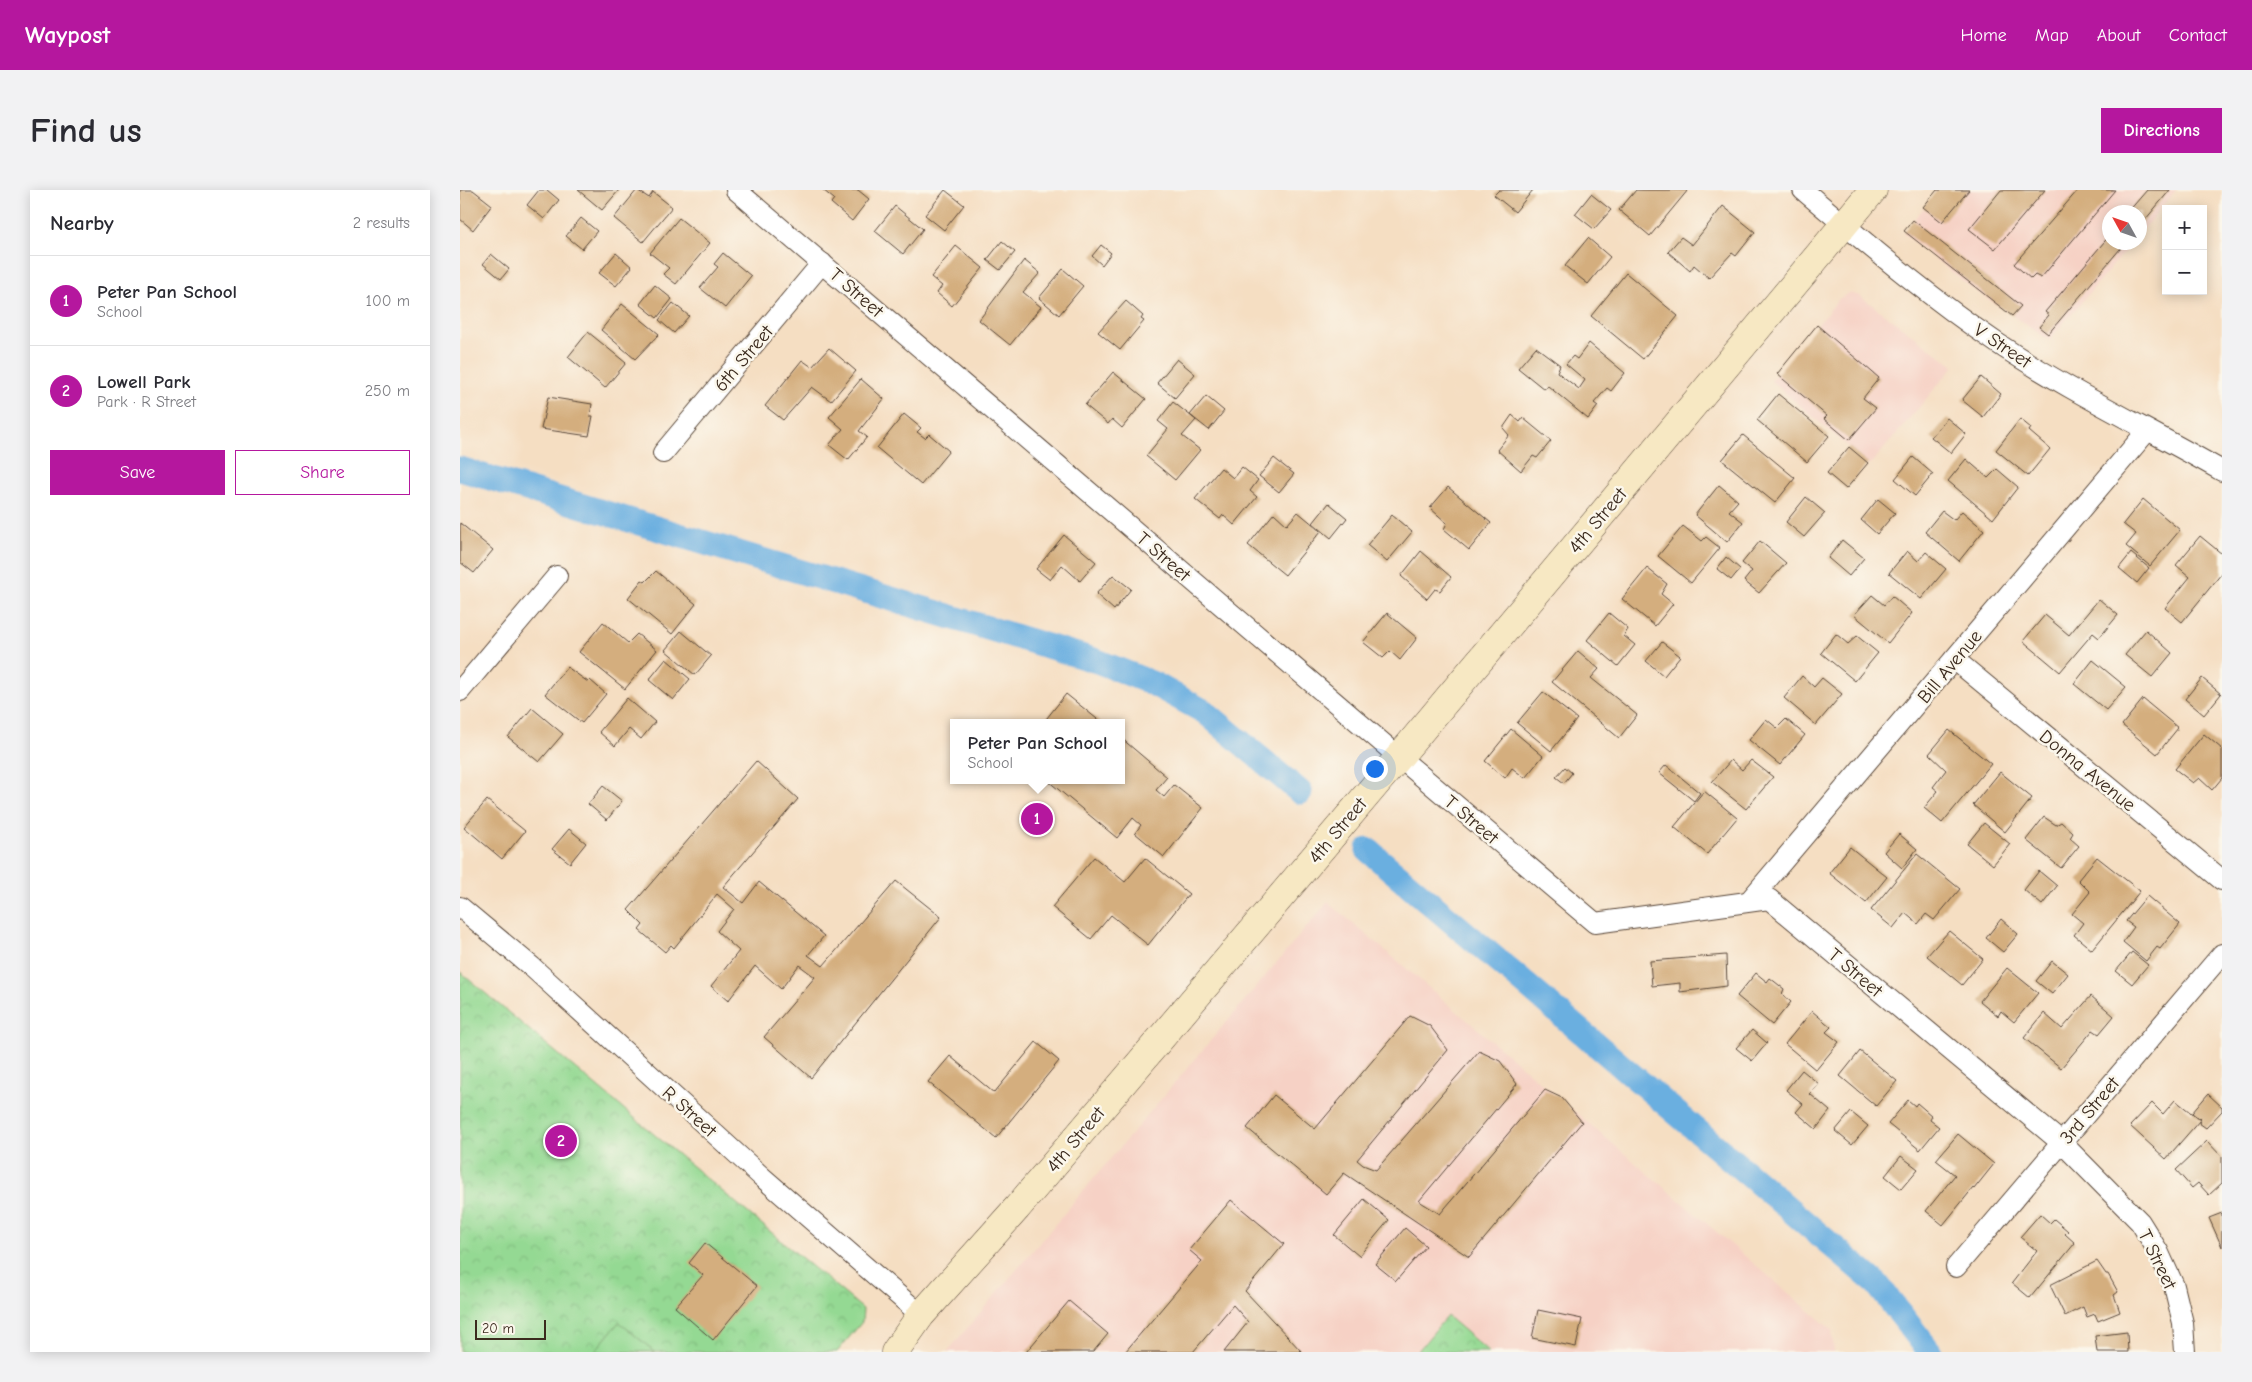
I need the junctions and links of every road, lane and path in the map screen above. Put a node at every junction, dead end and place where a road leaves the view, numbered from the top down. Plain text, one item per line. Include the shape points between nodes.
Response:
1 (736, 190) edge
2 (1803, 190) edge
3 (1873, 190) edge
4 (1844, 224) junction
5 (822, 263) junction
6 (2147, 431) junction
7 (663, 453) dead end
8 (2222, 471) edge
9 (558, 576) dead end
10 (1954, 659) junction
11 (460, 691) edge
12 (1399, 757) junction
13 (2222, 880) edge
14 (1750, 900) junction
15 (460, 907) edge
16 (2222, 954) edge
17 (2062, 1143) junction
18 (1956, 1267) dead end
19 (921, 1315) junction
20 (894, 1352) edge
21 (2184, 1352) edge

1 - 5 street, T Street
2 - 4 street, V Street
3 - 4 street, 4th Street
4 - 6 street, V Street via 1920,287 1997,343
4 - 12 street, 4th Street
5 - 7 street, 6th Street
5 - 12 street, T Street
6 - 8 street, V Street
6 - 10 street, Bill Avenue
9 - 11 street
10 - 13 street, Donna Avenue
10 - 14 street, Bill Avenue
12 - 14 street, T Street via 1596,923
12 - 19 street, 4th Street via 1017,1208
14 - 17 street, T Street via 1769,899
15 - 19 street, R Street via 532,967 761,1176
16 - 17 street, 3rd Street
17 - 18 street, 3rd Street
17 - 21 street, T Street via 2140,1222 2158,1251 2174,1286 2182,1322
19 - 20 street, 4th Street

